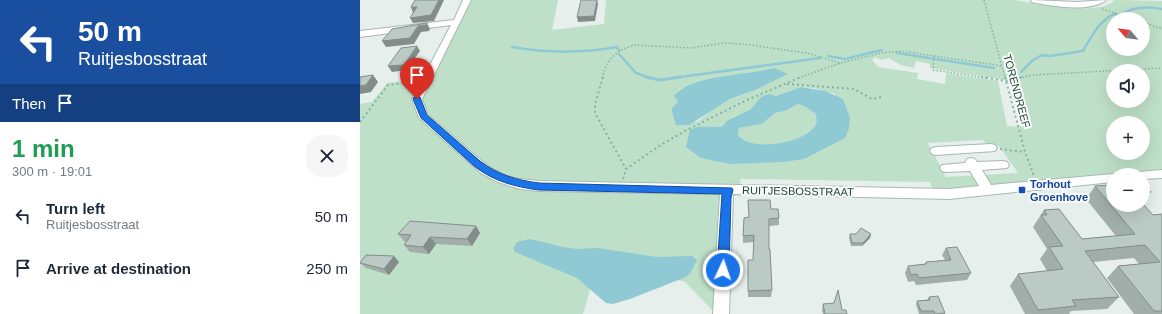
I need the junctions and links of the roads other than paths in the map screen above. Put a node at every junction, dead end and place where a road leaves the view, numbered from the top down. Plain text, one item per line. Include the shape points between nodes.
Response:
1 (467, 0) edge
2 (1035, 0) edge
3 (1102, 0) edge
4 (457, 22) junction
5 (360, 34) edge
6 (991, 148) road end
7 (963, 150) junction
8 (936, 151) dead end
9 (1004, 165) dead end
10 (973, 167) junction
11 (946, 168) dead end
12 (1162, 174) edge
13 (1150, 175) edge
14 (1106, 179) edge
15 (728, 190) junction
16 (988, 190) junction
17 (720, 314) edge

1 - 4 street, RUITJESBOSSTRAAT
2 - 3 street via 1081,4 1092,4
4 - 5 street
4 - 15 street, RUITJESBOSSTRAAT via 417,99 424,116 485,170 502,179 539,186
6 - 7 street
7 - 8 street
7 - 10 street
9 - 10 street
10 - 11 street
10 - 16 street
12 - 13 street
14 - 16 street, RUITJESBOSSTRAAT
15 - 16 street, RUITJESBOSSTRAAT via 949,194
15 - 17 street

